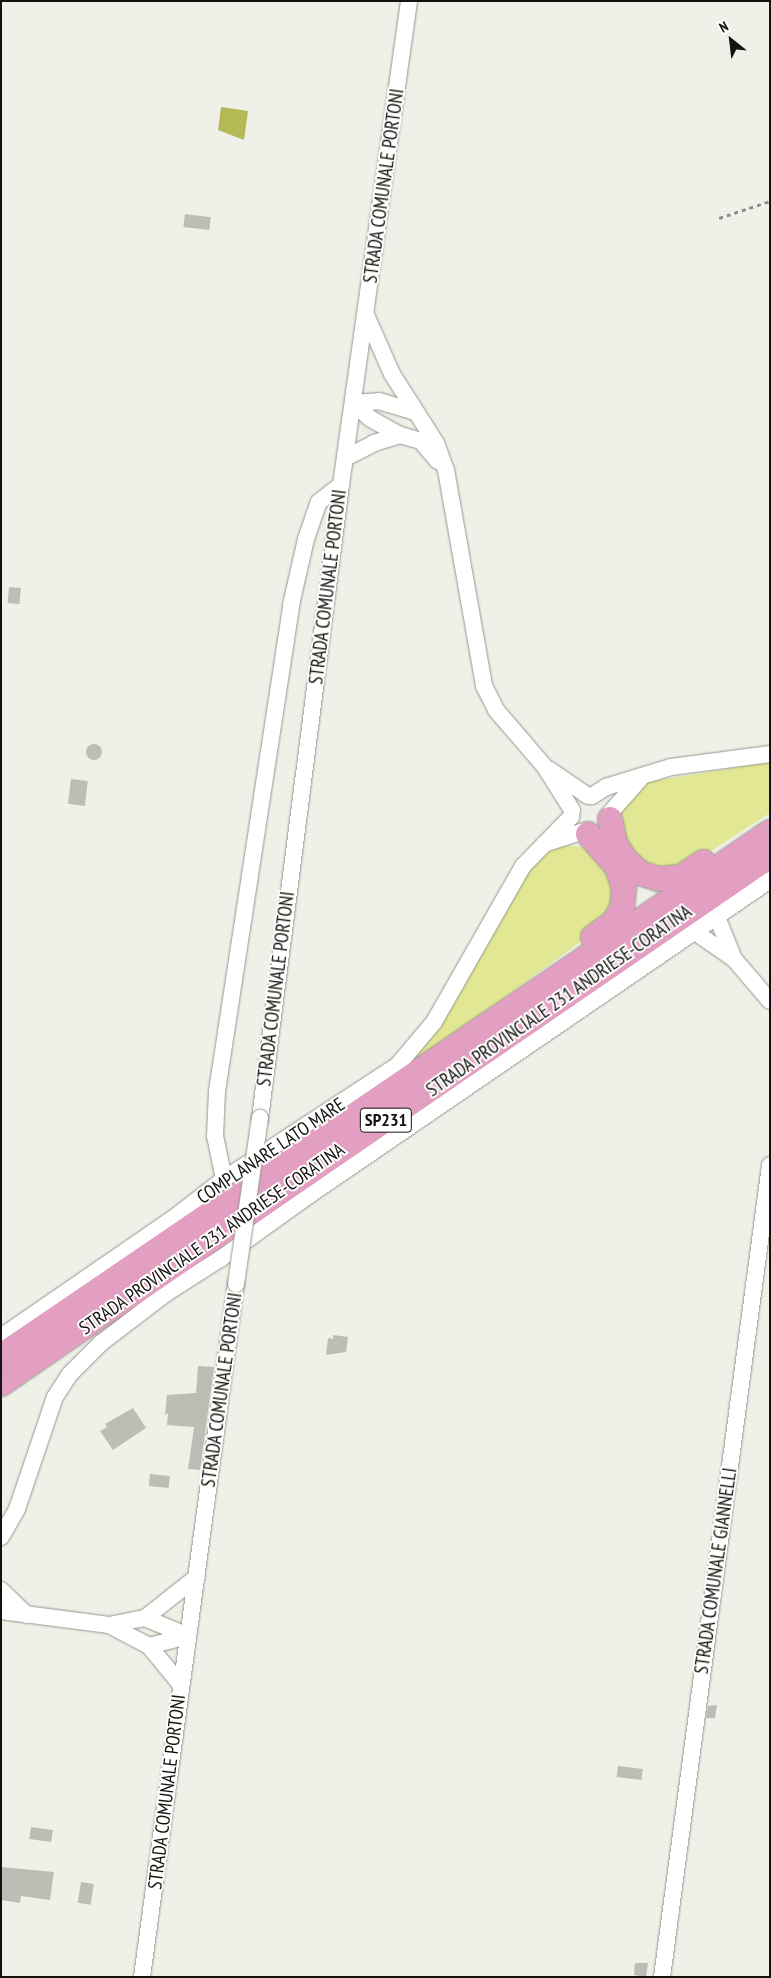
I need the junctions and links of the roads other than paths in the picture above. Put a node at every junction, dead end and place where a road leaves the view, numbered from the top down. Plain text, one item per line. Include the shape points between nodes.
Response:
1 (408, 1) edge
2 (366, 315) junction
3 (353, 403) junction
4 (416, 412) junction
5 (400, 435) junction
6 (345, 458) junction
7 (446, 470) junction
8 (341, 485) junction
9 (770, 754) edge
10 (545, 767) junction
11 (642, 777) junction
12 (590, 796) junction
13 (572, 813) junction
14 (610, 816) junction
15 (770, 820) edge
16 (770, 832) edge
17 (585, 833) junction
18 (542, 845) junction
19 (770, 856) edge
20 (770, 880) edge
21 (717, 917) junction
22 (695, 932) junction
23 (734, 959) junction
24 (770, 1001) edge
25 (504, 1014) junction
26 (770, 1165) edge
27 (224, 1178) junction
28 (1, 1337) edge
29 (1, 1356) edge
30 (41, 1357) junction
31 (1, 1384) edge
32 (1, 1393) edge
33 (2, 1533) edge
34 (197, 1578) junction
35 (1, 1590) edge
36 (1, 1611) edge
37 (27, 1615) junction
38 (145, 1618) junction
39 (109, 1625) junction
40 (188, 1636) junction
41 (149, 1646) junction
42 (181, 1685) junction
43 (142, 1977) edge
44 (662, 1977) edge

1 - 2 street, STRADA COMUNALE PORTONI
2 - 3 street, STRADA COMUNALE PORTONI
2 - 4 street via 392,374
3 - 4 street via 379,401
3 - 5 street via 370,419
3 - 6 street, STRADA COMUNALE PORTONI
4 - 7 street via 436,443
5 - 6 street via 374,443
5 - 7 street via 420,441
6 - 8 street, STRADA COMUNALE PORTONI
7 - 10 street via 484,686 496,710
8 - 27 street via 319,502 306,539 290,614 217,1091 215,1136
8 - 34 street, STRADA COMUNALE PORTONI, bridge
9 - 11 street via 671,767
10 - 12 street
10 - 13 street
11 - 12 street via 606,787
11 - 14 street
12 - 13 street via 578,801
12 - 14 street via 602,799
13 - 17 street
13 - 18 street, COMPLANARE LATO MARE
14 - 15 highway via 615,843 625,860 640,873 658,879 681,877
14 - 17 street via 599,832
16 - 25 highway, STRADA PROVINCIALE 231 ANDRIESE-CORATINA / SP231
17 - 18 street, COMPLANARE LATO MARE
17 - 25 highway via 617,867 624,889 622,908 614,922 528,984
18 - 27 street, COMPLANARE LATO MARE via 523,866 434,1022 406,1057 388,1073
19 - 30 highway, STRADA PROVINCIALE 231 ANDRIESE-CORATINA / SP231
20 - 21 street
21 - 22 street
21 - 23 street
22 - 23 street
22 - 33 street via 165,1294 92,1350 55,1397 17,1509
23 - 24 street
25 - 29 highway, STRADA PROVINCIALE 231 ANDRIESE-CORATINA / SP231
26 - 44 street, STRADA COMUNALE GIANNELLI
27 - 28 street, COMPLANARE LATO MARE via 179,1214
30 - 31 highway, STRADA PROVINCIALE 231 ANDRIESE-CORATINA / SP231
30 - 32 highway
34 - 38 street
34 - 40 street, STRADA COMUNALE PORTONI
35 - 37 street
36 - 37 street
37 - 39 street
38 - 39 street
38 - 40 street
39 - 41 street
40 - 41 street
40 - 42 street, STRADA COMUNALE PORTONI
41 - 42 street
42 - 43 street, STRADA COMUNALE PORTONI

